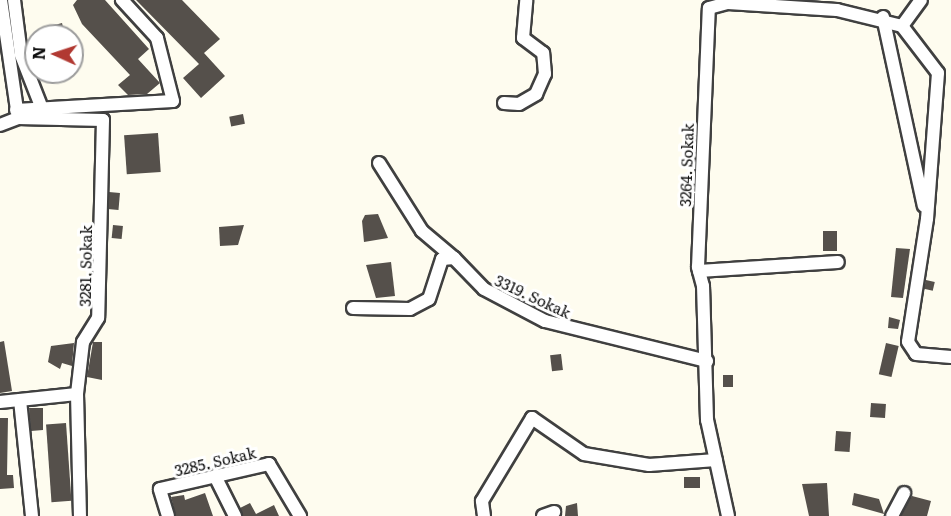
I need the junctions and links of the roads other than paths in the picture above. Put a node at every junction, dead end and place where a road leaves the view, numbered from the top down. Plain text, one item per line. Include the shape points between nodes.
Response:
1 (1, 0) edge
2 (14, 0) edge
3 (122, 0) edge
4 (526, 0) edge
5 (921, 0) edge
6 (717, 3) edge
7 (836, 5) edge
8 (883, 17) junction
9 (902, 26) junction
10 (504, 103) dead end
11 (40, 106) junction
12 (17, 114) junction
13 (0, 125) edge
14 (379, 163) dead end
15 (927, 219) junction
16 (454, 258) junction
17 (837, 262) dead end
18 (699, 271) junction
19 (353, 308) dead end
20 (951, 357) edge
21 (707, 361) junction
22 (77, 394) junction
23 (20, 400) junction
24 (0, 402) edge
25 (716, 460) junction
26 (215, 476) junction
27 (904, 493) dead end
28 (32, 516) edge
29 (80, 516) edge
30 (168, 516) edge
31 (235, 516) edge
32 (300, 516) edge
33 (484, 516) edge
34 (728, 516) edge
35 (892, 516) edge

1 - 12 street
2 - 11 street via 21,55
3 - 11 street via 157,39 172,101
4 - 10 street via 523,38 543,53 545,74 536,94 519,104
5 - 9 street
6 - 7 street, 3264. Sokak
6 - 18 street, 3264. Sokak via 709,8 704,22
7 - 8 street, 3264. Sokak
8 - 9 street, 3264. Sokak
8 - 15 street
9 - 15 street via 938,73
11 - 12 street
12 - 13 street
12 - 22 street, 3281. Sokak via 103,120 98,318 83,342
14 - 16 street, 3319. Sokak via 422,231
15 - 20 street via 909,348
16 - 19 street via 442,259 429,298 410,309
16 - 21 street, 3319. Sokak via 484,289 544,321
17 - 18 street
18 - 21 street, 3264. Sokak
21 - 25 street, 3264. Sokak via 706,410
22 - 23 street
22 - 29 street, 3281. Sokak
23 - 24 street
23 - 28 street
25 - 33 street via 650,465 584,454 532,418 482,501
25 - 34 street, 3264. Sokak
26 - 30 street, 3285. Sokak via 160,489
26 - 31 street
26 - 32 street, 3285. Sokak via 269,464
27 - 35 street

